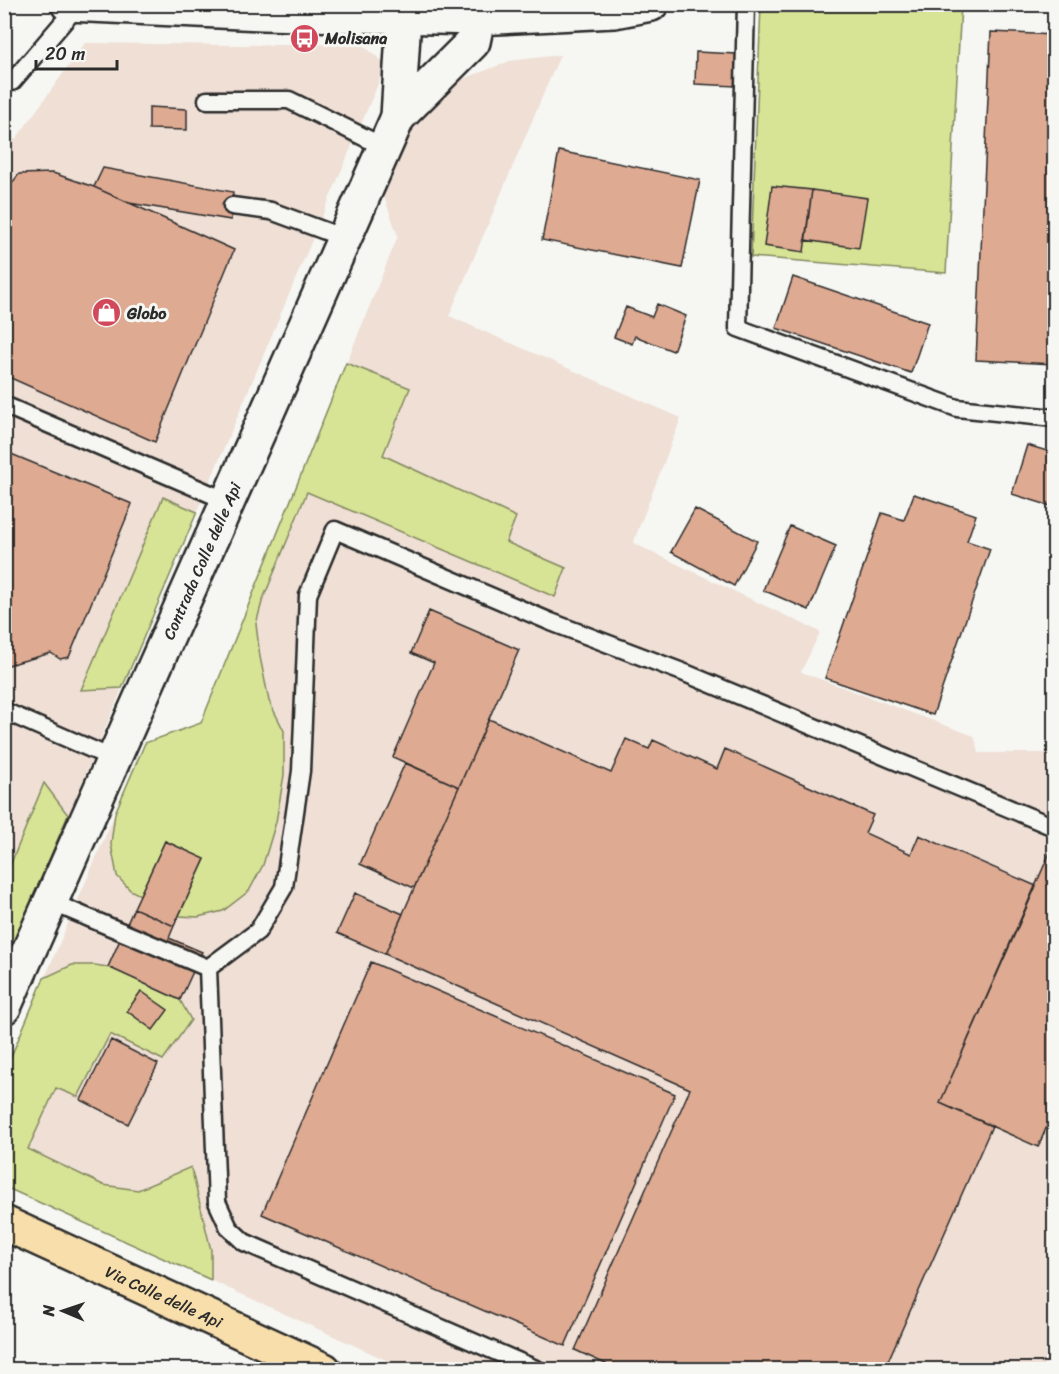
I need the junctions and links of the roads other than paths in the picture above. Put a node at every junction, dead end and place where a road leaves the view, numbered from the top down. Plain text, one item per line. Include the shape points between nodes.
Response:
1 (68, 4) edge
2 (651, 4) edge
3 (746, 4) edge
4 (78, 5) edge
5 (476, 11) edge
6 (404, 17) junction
7 (4, 82) edge
8 (207, 100) dead end
9 (398, 117) junction
10 (384, 147) junction
11 (232, 206) dead end
12 (344, 238) junction
13 (4, 405) edge
14 (1054, 418) edge
15 (227, 501) junction
16 (4, 711) edge
17 (114, 759) junction
18 (1049, 825) dead end
19 (51, 902) junction
20 (208, 968) junction
21 (4, 1007) edge
22 (4, 1223) edge
23 (324, 1370) edge
24 (538, 1370) edge

1 - 4 street
2 - 5 street via 614,11
3 - 14 lane via 738,328 957,408
4 - 6 street
4 - 7 lane via 12,82
5 - 6 street
5 - 9 street, Contrada Colle delle Api via 473,42
6 - 9 street, Contrada Colle delle Api
8 - 10 lane via 289,100
9 - 10 street, Contrada Colle delle Api
10 - 12 street, Contrada Colle delle Api
11 - 12 lane via 271,211
12 - 15 street, Contrada Colle delle Api
13 - 15 lane
15 - 17 street, Contrada Colle delle Api
16 - 17 lane
17 - 19 street, Contrada Colle delle Api
18 - 20 lane via 335,530 308,595 301,771 284,887 258,931
19 - 20 lane
19 - 21 street, Contrada Colle delle Api
20 - 24 lane via 217,1202 229,1228 244,1242
22 - 23 main road, Via Colle delle Api

